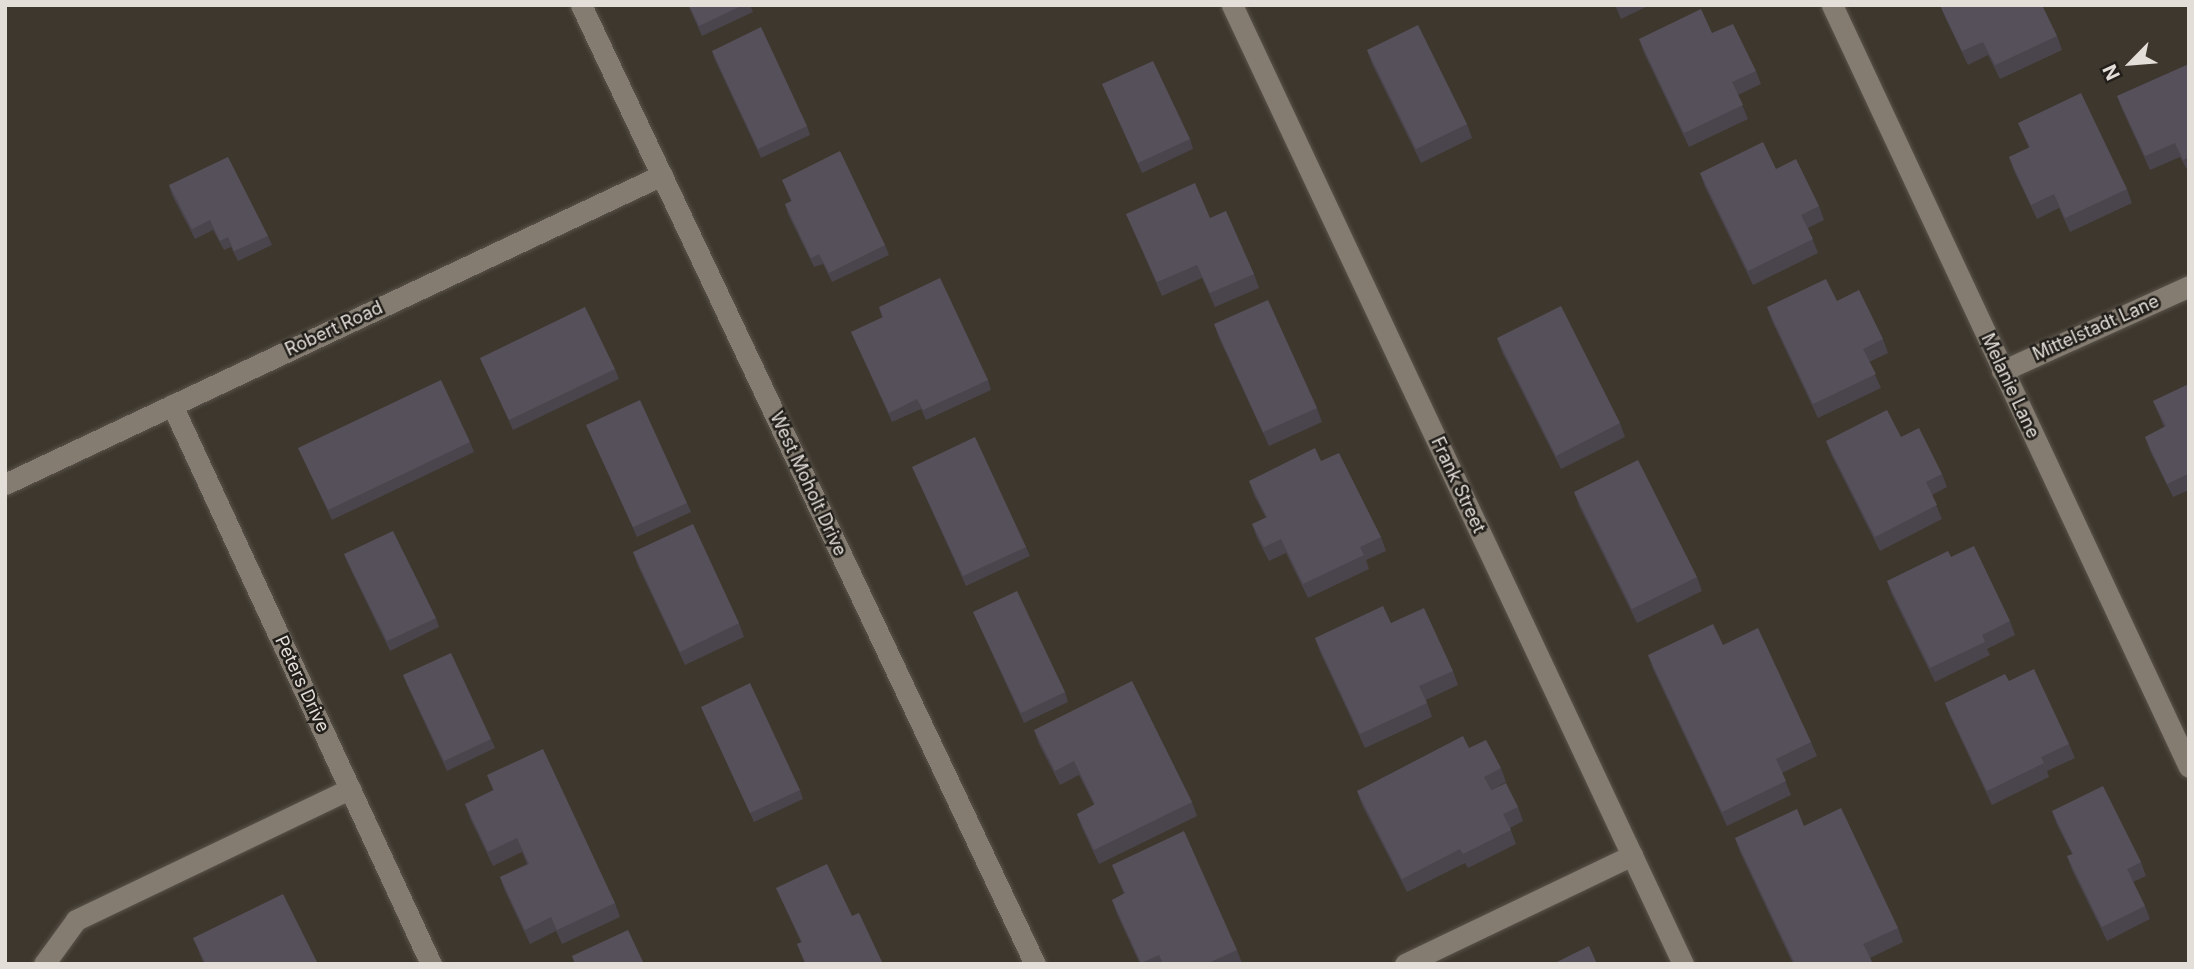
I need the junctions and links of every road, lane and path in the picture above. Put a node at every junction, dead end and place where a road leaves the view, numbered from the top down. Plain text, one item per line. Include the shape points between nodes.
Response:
1 (581, 5) edge
2 (1232, 5) edge
3 (1832, 5) edge
4 (662, 175) junction
5 (2189, 286) edge
6 (2002, 371) junction
7 (172, 405) junction
8 (5, 484) edge
9 (2189, 767) edge
10 (350, 789) junction
11 (1632, 855) junction
12 (44, 964) edge
13 (431, 964) edge
14 (1035, 964) edge
15 (1405, 964) edge
16 (1684, 964) edge

1 - 4 street, West Moholt Drive
2 - 11 street, Frank Street
3 - 6 street, Melanie Lane
4 - 7 street, Robert Road
4 - 14 street, West Moholt Drive
5 - 6 street, Mittelstadt Lane
6 - 9 street, Melanie Lane
7 - 8 street, Robert Road
7 - 10 street, Peters Drive
10 - 12 street via 76,920
10 - 13 street, Peters Drive
11 - 15 street
11 - 16 street, Frank Street

